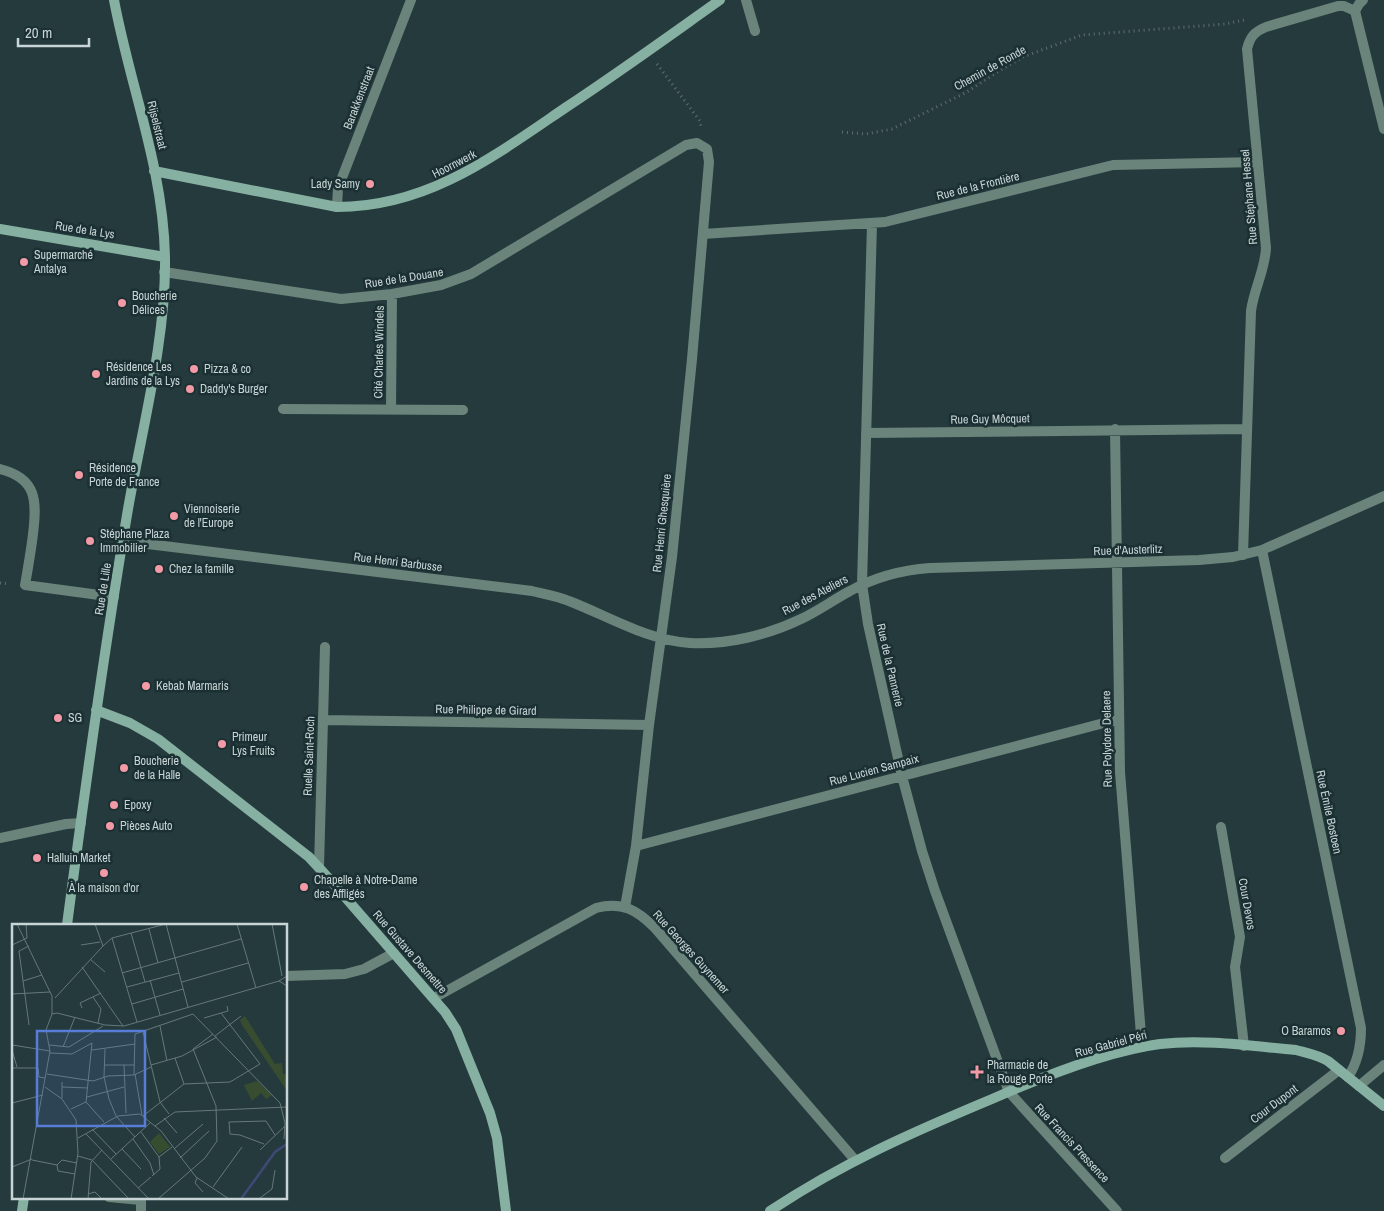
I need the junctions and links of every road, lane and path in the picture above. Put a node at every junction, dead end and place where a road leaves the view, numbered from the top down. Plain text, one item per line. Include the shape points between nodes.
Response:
1 (114, 0) edge
2 (411, 0) edge
3 (720, 0) edge
4 (746, 0) edge
5 (1363, 0) edge
6 (1355, 12) junction
7 (1266, 27) junction
8 (755, 32) dead end
9 (648, 51) junction
10 (700, 121) dead end
11 (1384, 130) edge
12 (842, 132) dead end
13 (701, 144) joint
14 (1258, 162) junction
15 (154, 171) junction
16 (337, 207) junction
17 (872, 224) junction
18 (0, 229) edge
19 (703, 234) junction
20 (165, 257) junction
21 (164, 272) junction
22 (392, 294) junction
23 (283, 410) dead end
24 (391, 410) junction
25 (463, 410) dead end
26 (1246, 429) junction
27 (1115, 430) junction
28 (866, 433) junction
29 (0, 469) edge
30 (1384, 496) edge
31 (123, 541) junction
32 (1262, 550) junction
33 (1243, 555) junction
34 (1118, 563) junction
35 (862, 584) junction
36 (114, 597) junction
37 (662, 638) junction
38 (325, 647) dead end
39 (96, 710) junction
40 (323, 720) junction
41 (1119, 720) junction
42 (649, 725) junction
43 (902, 776) junction
44 (81, 823) junction
45 (1221, 827) dead end
46 (0, 838) edge
47 (636, 846) junction
48 (319, 867) junction
49 (625, 907) junction
50 (66, 924) edge
51 (394, 953) junction
52 (288, 976) edge
53 (434, 998) junction
54 (1244, 1046) junction
55 (1142, 1047) junction
56 (1384, 1066) edge
57 (1344, 1073) junction
58 (1359, 1086) junction
59 (1009, 1092) junction
60 (1384, 1106) edge
61 (1225, 1158) dead end
62 (855, 1160) junction
63 (24, 1198) edge
64 (120, 1198) edge
65 (22, 1211) edge
66 (141, 1211) edge
67 (506, 1211) edge
68 (770, 1211) edge
69 (1117, 1211) edge

1 - 15 street, Rijselstraat
2 - 16 street, Barakkenstraat via 338,188
3 - 9 street, Hoornwerk
4 - 8 street
5 - 6 street
6 - 7 street, Rue Stéphane Hessel via 1338,6
6 - 11 street
7 - 12 path, Chemin de Ronde via 1261,18 1225,24 1082,35 1023,57 966,92 892,129 866,134
7 - 14 street, Rue Stéphane Hessel via 1252,36 1248,49
9 - 10 path
9 - 16 street, Hoornwerk via 498,154 452,180 385,203
13 - 19 street, Rue Henri Ghesquière via 709,156
13 - 22 street, Rue de la Douane via 681,147 471,274 450,283
14 - 17 street, Rue de la Frontière via 1113,165
14 - 26 street, Rue Stéphane Hessel via 1266,258 1252,299
15 - 16 street, Hoornwerk
15 - 20 street, Rijselstraat
17 - 19 street, Rue de la Frontière
17 - 28 street, Rue de la Pannerie
18 - 20 street, Rue de la Lys
19 - 37 street, Rue Henri Ghesquière
20 - 21 street, Rue de Lille
21 - 22 street, Rue de la Douane via 330,299
21 - 31 street, Rue de Lille via 158,346
22 - 24 street, Cité Charles Windels
23 - 24 street, Cité Charles Windels
24 - 25 street, Cité Charles Windels
26 - 27 street, Rue Guy Môcquet
26 - 33 street, Rue Stéphane Hessel
27 - 28 street, Rue Guy Môcquet
27 - 34 street, Rue Polydore Delaere
28 - 35 street, Rue de la Pannerie
29 - 36 street via 20,477 32,492 35,503 25,585
30 - 32 street, Rue d'Austerlitz
31 - 36 street, Rue de Lille
31 - 37 street, Rue Henri Barbusse via 532,591 568,600 620,624
32 - 33 street, Rue d'Austerlitz
32 - 57 street, Rue Émile Bostoen via 1361,1028 1356,1061
33 - 34 street, Rue d'Austerlitz
34 - 35 street, Rue d'Austerlitz via 925,568 896,572
34 - 41 street, Rue Polydore Delaere
35 - 37 street, Rue des Ateliers via 799,620 759,634 712,643
35 - 43 street, Rue de la Pannerie
36 - 39 street, Rue de Lille
37 - 42 street, Rue Henri Ghesquière
38 - 40 street, Ruelle Saint-Roch
39 - 44 street, Rue de Lille
39 - 48 street, Rue Gustave Desmettre via 130,723 158,740
40 - 42 street, Rue Philippe de Girard
40 - 48 street, Ruelle Saint-Roch
41 - 43 street, Rue Lucien Sampaix
41 - 55 street, Rue Polydore Delaere
42 - 47 street, Rue Henri Ghesquière
43 - 47 street, Rue Lucien Sampaix
43 - 59 street, Rue de la Pannerie via 928,870
44 - 46 street
44 - 50 street, Rue de Lille
45 - 54 street, Cour Devos via 1240,937 1235,967
47 - 49 street, Rue Henri Ghesquière
48 - 51 street, Rue Gustave Desmettre
49 - 53 street, Rue Georges Guynemer via 606,905 596,908
49 - 62 street, Rue Georges Guynemer via 642,915 656,928
51 - 52 street via 364,969 345,974
51 - 53 street, Rue Gustave Desmettre
53 - 67 street, Rue Gustave Desmettre via 456,1029 490,1113
54 - 55 street, Rue Gabriel Péri via 1190,1042
54 - 57 street, Rue Gabriel Péri via 1308,1053 1319,1056
55 - 59 street, Rue Gabriel Péri
56 - 58 street
57 - 58 street, Rue Gabriel Péri
57 - 61 street, Cour Dupont
58 - 60 street, Rue Gabriel Péri
59 - 62 street, Rue Gabriel Péri
59 - 69 street, Rue Francis Pressence
62 - 68 street, Rue Gabriel Péri
63 - 65 street
64 - 66 street via 141,1200

